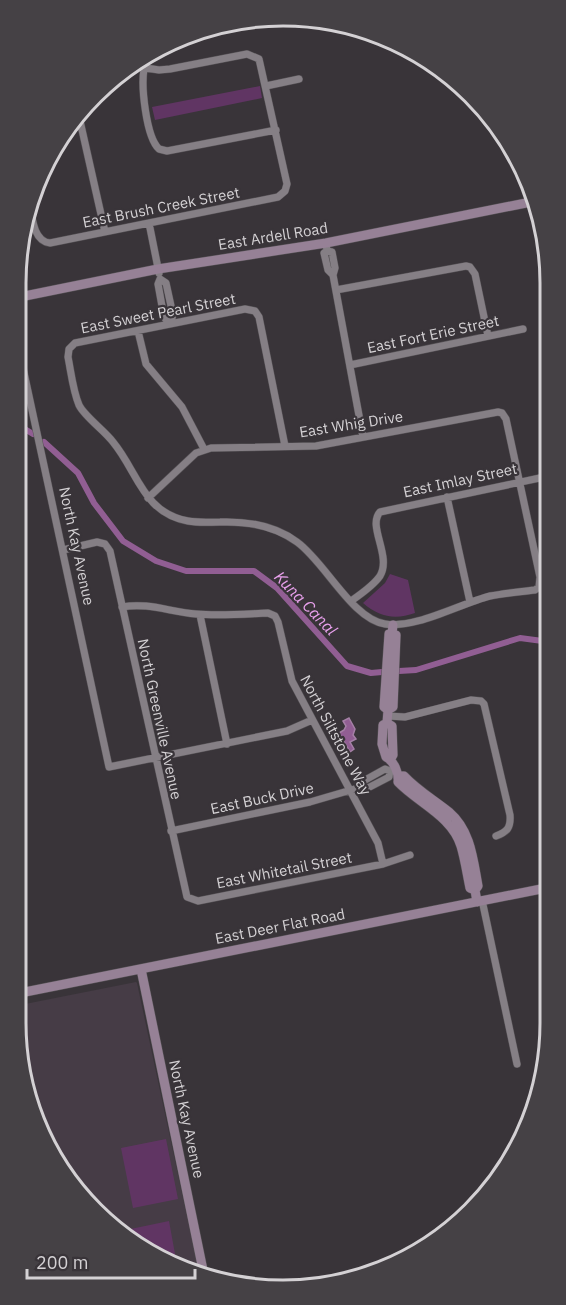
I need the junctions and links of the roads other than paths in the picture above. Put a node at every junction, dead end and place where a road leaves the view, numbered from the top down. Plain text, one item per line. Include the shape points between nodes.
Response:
1 (144, 69) joint
2 (299, 79) dead end
3 (266, 86) junction
4 (81, 124) edge
5 (276, 130) junction
6 (528, 203) edge
7 (33, 219) edge
8 (149, 223) junction
9 (105, 232) junction
10 (327, 247) junction
11 (159, 274) junction
12 (336, 290) junction
13 (26, 296) edge
14 (170, 324) junction
15 (523, 329) dead end
16 (138, 331) junction
17 (488, 336) junction
18 (350, 364) junction
19 (26, 381) edge
20 (363, 437) junction
21 (285, 446) junction
22 (204, 449) junction
23 (540, 478) edge
24 (520, 482) junction
25 (447, 497) junction
26 (148, 498) junction
27 (63, 550) junction
28 (351, 601) junction
29 (470, 602) junction
30 (122, 607) junction
31 (200, 615) junction
32 (392, 629) junction
33 (388, 717) junction
34 (312, 720) junction
35 (227, 744) junction
36 (155, 758) junction
37 (395, 772) junction
38 (354, 790) junction
39 (171, 831) junction
40 (495, 836) dead end
41 (410, 855) dead end
42 (383, 864) junction
43 (540, 889) edge
44 (190, 900) joint
45 (480, 901) junction
46 (141, 969) junction
47 (26, 992) edge
48 (517, 1064) dead end
49 (202, 1267) edge

1 - 3 street via 170,69 247,54 261,63
1 - 5 street via 142,90 153,141 159,149 167,151
2 - 3 street
3 - 5 street
4 - 9 street
5 - 8 street, East Brush Creek Street via 287,184 278,197
6 - 10 street, East Ardell Road
7 - 9 street, East Brush Creek Street via 36,233 50,243
8 - 9 street, East Brush Creek Street
8 - 11 street
10 - 11 street, East Ardell Road
10 - 12 street via 324,253
11 - 13 street, East Ardell Road
11 - 14 street via 166,283
12 - 17 street via 462,265 471,267
12 - 18 street
14 - 16 street, East Sweet Pearl Street
14 - 21 street, East Sweet Pearl Street via 245,309 255,311
15 - 17 street, East Fort Erie Street
16 - 22 street via 146,364 182,407
16 - 26 street, East Sweet Pearl Street via 75,343 68,357 80,407 116,444
17 - 18 street, East Fort Erie Street
18 - 20 street
19 - 27 street, North Kay Avenue
20 - 21 street, East Whig Drive via 316,446
20 - 24 street, East Whig Drive via 494,411 502,413
21 - 22 street, East Whig Drive
22 - 26 street
23 - 24 street, East Imlay Street
24 - 25 street, East Imlay Street
24 - 29 street via 539,587
25 - 28 street, East Imlay Street via 384,510 377,515 384,566 375,581
25 - 29 street
26 - 28 street via 167,513 188,521 248,522 275,529 307,549
27 - 30 street, North Greenville Avenue via 97,542 105,544 110,551
27 - 36 street, North Kay Avenue via 109,767
28 - 32 street via 372,620
29 - 32 street
30 - 31 street via 138,604
30 - 36 street, North Greenville Avenue
31 - 34 street, North Siltstone Way via 275,616 292,681
31 - 35 street
32 - 33 street via 396,635 393,707
33 - 37 street via 392,726 390,759
33 - 40 street via 481,701 486,708 510,815 508,829
34 - 35 street via 292,730
34 - 38 street, North Siltstone Way
35 - 36 street
36 - 39 street, North Greenville Avenue
37 - 38 street, East Buck Drive via 385,769
37 - 45 street via 461,826 471,851
38 - 39 street, East Buck Drive
38 - 42 street, North Siltstone Way via 378,843
39 - 44 street, North Greenville Avenue via 184,893
41 - 42 street, East Whitetail Street
42 - 44 street, East Whitetail Street
43 - 45 street, East Deer Flat Road
45 - 46 street, East Deer Flat Road
45 - 48 street
46 - 47 street, East Deer Flat Road
46 - 49 street, North Kay Avenue

